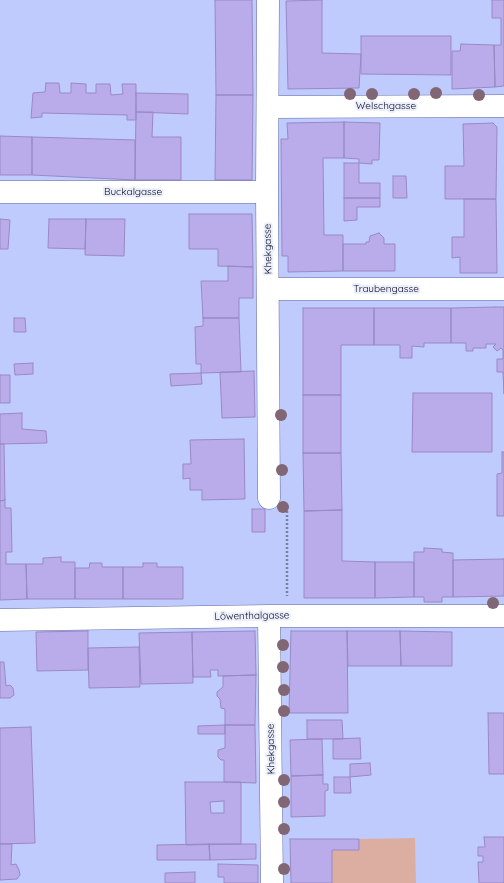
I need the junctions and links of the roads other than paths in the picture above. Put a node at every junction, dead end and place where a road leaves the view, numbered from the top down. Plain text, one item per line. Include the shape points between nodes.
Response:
1 (268, 0) edge
2 (268, 106) junction
3 (504, 106) edge
4 (0, 192) edge
5 (267, 192) junction
6 (269, 289) junction
7 (504, 289) edge
8 (269, 498) road end
9 (269, 616) junction
10 (504, 616) edge
11 (0, 620) edge
12 (272, 883) edge

1 - 2 street, Khekgasse
2 - 3 street, Welschgasse
2 - 5 street, Khekgasse
4 - 5 street, Buckalgasse
5 - 6 street, Khekgasse
6 - 7 street, Traubengasse
6 - 8 street, Khekgasse
9 - 10 street, Löwenthalgasse
9 - 11 street, Löwenthalgasse
9 - 12 street, Khekgasse

